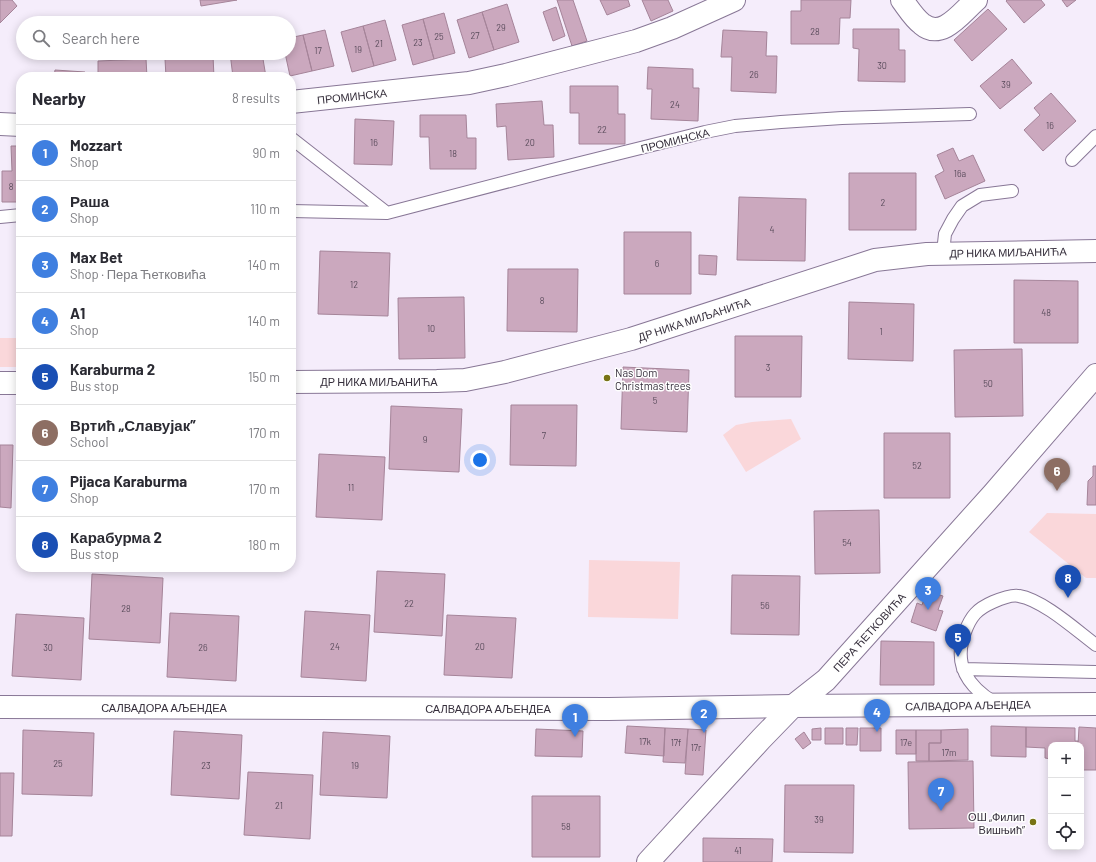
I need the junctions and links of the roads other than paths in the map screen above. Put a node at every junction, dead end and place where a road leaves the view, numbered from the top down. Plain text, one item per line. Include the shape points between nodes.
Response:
1 (734, 0) edge
2 (902, 0) edge
3 (976, 0) edge
4 (296, 101) edge
5 (970, 114) dead end
6 (0, 124) edge
7 (16, 125) edge
8 (1096, 136) edge
9 (296, 142) edge
10 (1072, 160) dead end
11 (1012, 191) dead end
12 (296, 211) edge
13 (387, 213) junction
14 (16, 215) edge
15 (0, 217) edge
16 (1096, 251) edge
17 (943, 253) junction
18 (1096, 375) edge
19 (296, 382) edge
20 (0, 383) edge
21 (16, 383) edge
22 (1096, 645) edge
23 (963, 668) junction
24 (1096, 672) edge
25 (998, 704) junction
26 (1096, 704) edge
27 (793, 706) junction
28 (0, 707) edge
29 (648, 862) edge

1 - 4 street, ПРОМИНСКА via 636,41 506,76 469,83
2 - 3 street via 922,25 939,29 947,26
5 - 13 lane, ПРОМИНСКА via 842,118 735,126
6 - 7 street
8 - 10 lane
9 - 13 lane
11 - 17 lane via 980,195 962,206 945,234
12 - 13 lane, ПРОМИНСКА
14 - 15 lane
16 - 17 street, ДР НИКА МИЉАНИЋА
17 - 19 street, ДР НИКА МИЉАНИЋА via 875,260 631,339 465,380
18 - 27 street, ПЕРА ЋЕТКОВИЋА via 826,680
20 - 21 street
22 - 23 lane via 1039,603 1018,595 999,599 981,607 969,621 960,647
23 - 24 lane
23 - 25 lane via 973,686 982,695
25 - 26 street, САЛВАДОРА АЉЕНДЕА
25 - 27 street, САЛВАДОРА АЉЕНДЕА
27 - 28 street, САЛВАДОРА АЉЕНДЕА via 616,709
27 - 29 street, ПЕРА ЋЕТКОВИЋА

